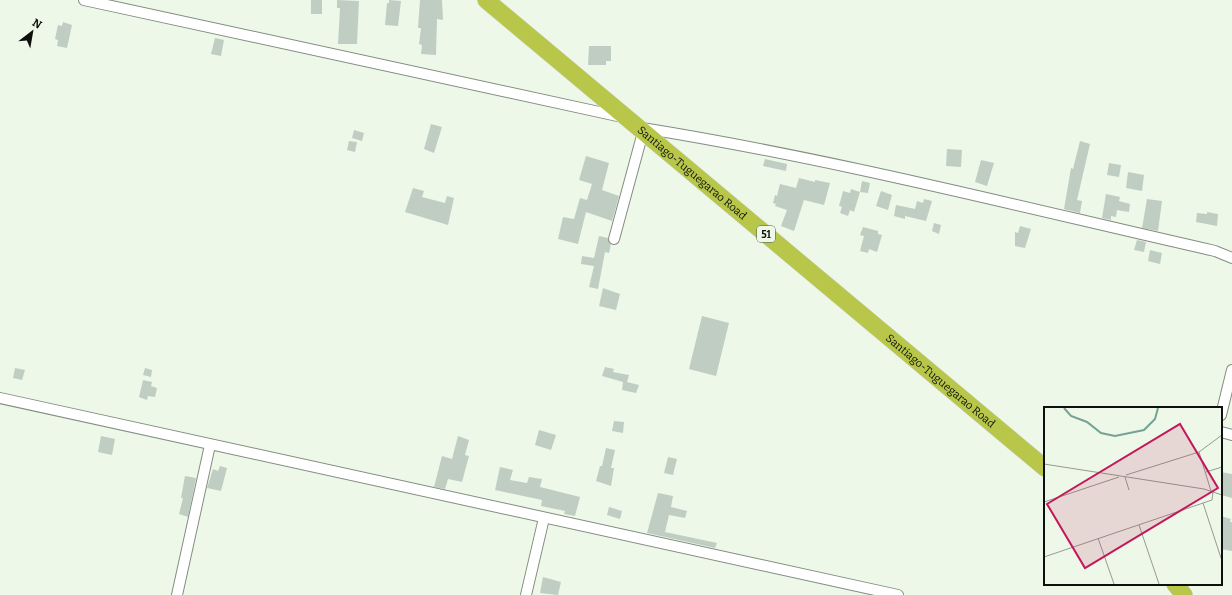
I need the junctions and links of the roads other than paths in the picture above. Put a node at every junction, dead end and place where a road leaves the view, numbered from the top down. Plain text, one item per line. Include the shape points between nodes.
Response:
1 (84, 0) edge
2 (486, 0) edge
3 (635, 126) junction
4 (614, 239) dead end
5 (1232, 258) edge
6 (1232, 370) edge
7 (0, 398) edge
8 (1222, 411) edge
9 (1222, 432) edge
10 (1232, 435) edge
11 (210, 445) junction
12 (1044, 467) edge
13 (544, 518) junction
14 (177, 595) edge
15 (526, 595) edge
16 (898, 595) edge

1 - 3 street
2 - 3 highway, Santiago-Tuguegarao Road / 51
3 - 4 street
3 - 5 street via 903,180 1215,251
3 - 12 highway, Santiago-Tuguegarao Road / 51
6 - 8 street
7 - 11 street
9 - 10 street
11 - 13 street
11 - 14 street
13 - 15 street
13 - 16 street

